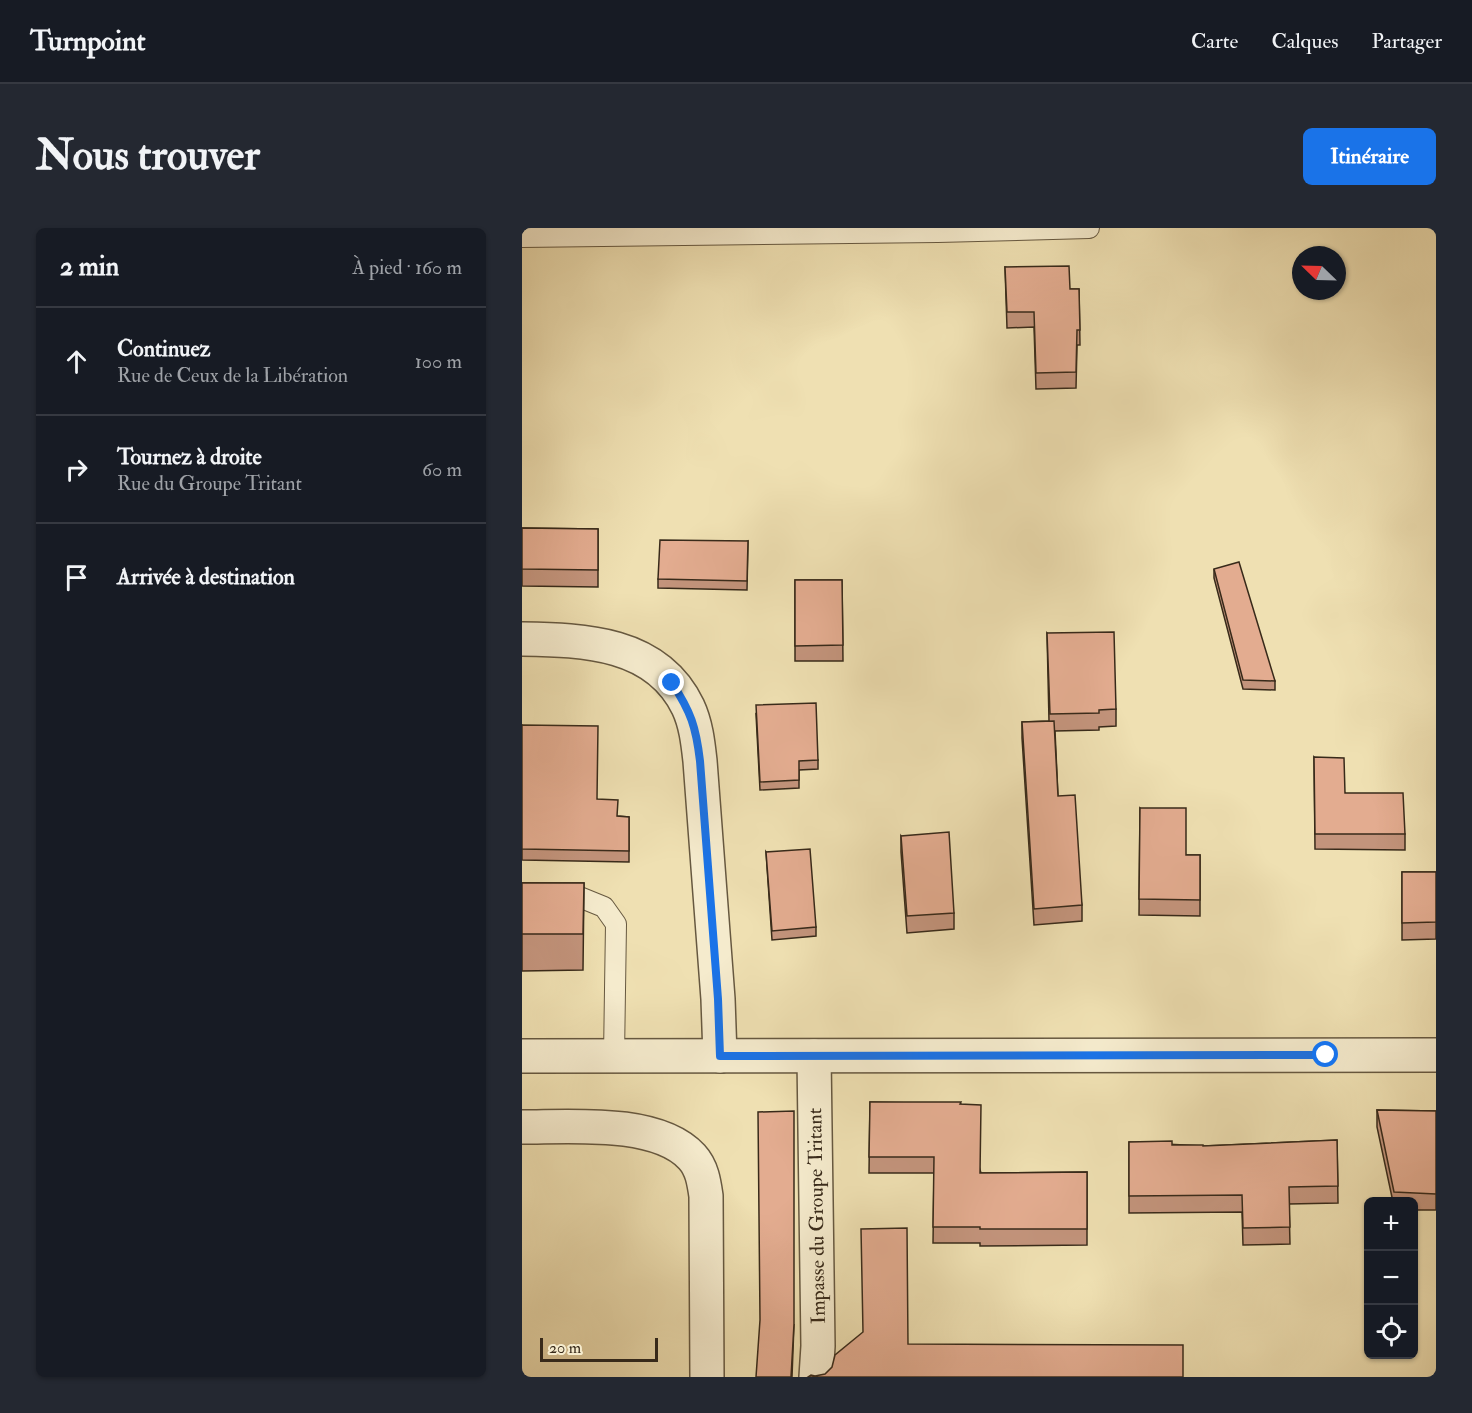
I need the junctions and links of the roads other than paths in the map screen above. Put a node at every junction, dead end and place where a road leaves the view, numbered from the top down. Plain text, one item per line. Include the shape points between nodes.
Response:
1 (1089, 228) edge
2 (522, 237) edge
3 (522, 639) edge
4 (522, 893) edge
5 (1436, 1055) edge
6 (522, 1056) edge
7 (614, 1056) junction
8 (720, 1056) junction
9 (814, 1056) junction
10 (522, 1127) edge
11 (707, 1377) edge
12 (816, 1377) edge

1 - 2 lane
3 - 8 street via 574,640 603,644 631,654 654,666 688,706 700,761
4 - 7 lane via 572,894 604,907 616,924
5 - 9 street
6 - 7 street
7 - 8 street
8 - 9 street
9 - 12 street, Impasse du Groupe Tritant
10 - 11 street via 650,1134 673,1143 692,1157 703,1176 706,1196

